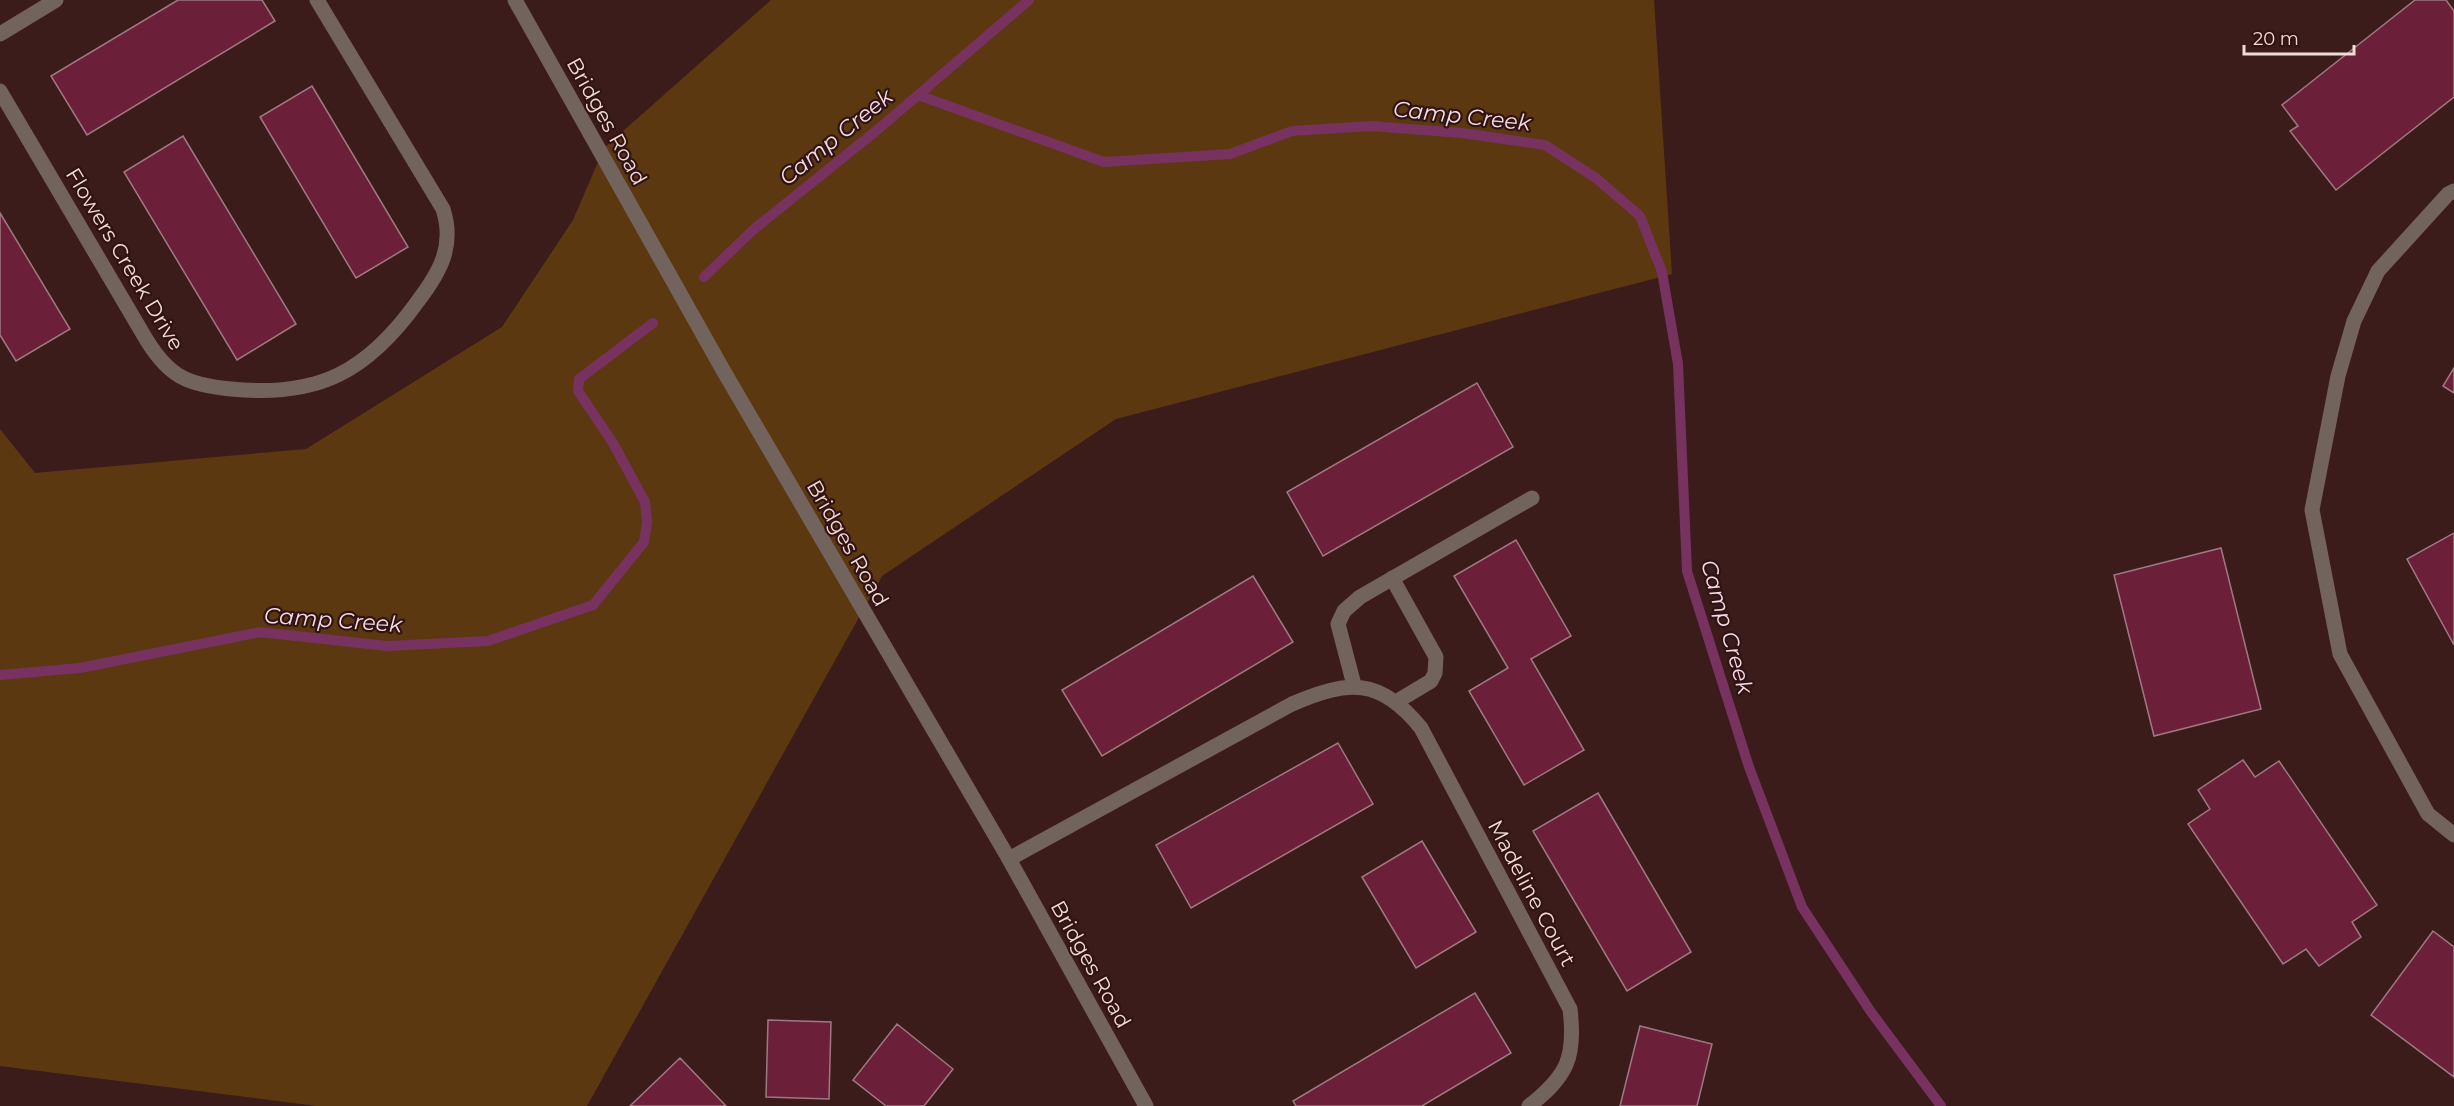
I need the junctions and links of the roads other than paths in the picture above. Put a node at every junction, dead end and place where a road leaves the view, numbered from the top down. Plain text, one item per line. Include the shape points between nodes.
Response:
1 (56, 0) edge
2 (318, 0) edge
3 (514, 0) edge
4 (0, 34) edge
5 (0, 91) edge
6 (2454, 191) edge
7 (1532, 498) dead end
8 (1392, 578) junction
9 (1354, 685) junction
10 (1396, 702) junction
11 (2454, 835) edge
12 (1009, 859) junction
13 (1146, 1106) edge
14 (1530, 1106) edge

1 - 4 street
2 - 5 street, Flowers Creek Drive via 443,209 448,231 446,254 437,275 397,330 356,365 315,384 262,392 219,388 188,381 166,368
3 - 12 street, Bridges Road via 723,370
6 - 11 street via 2378,271 2354,321 2338,376 2312,510 2340,654 2428,814
7 - 8 street
8 - 9 street via 1344,611 1338,624
8 - 10 street via 1436,657 1431,681
9 - 10 street, Madeline Court
9 - 12 street, Madeline Court via 1325,690 1292,704
10 - 14 street, Madeline Court via 1421,728 1570,1009 1573,1038 1566,1066 1551,1088
12 - 13 street, Bridges Road

